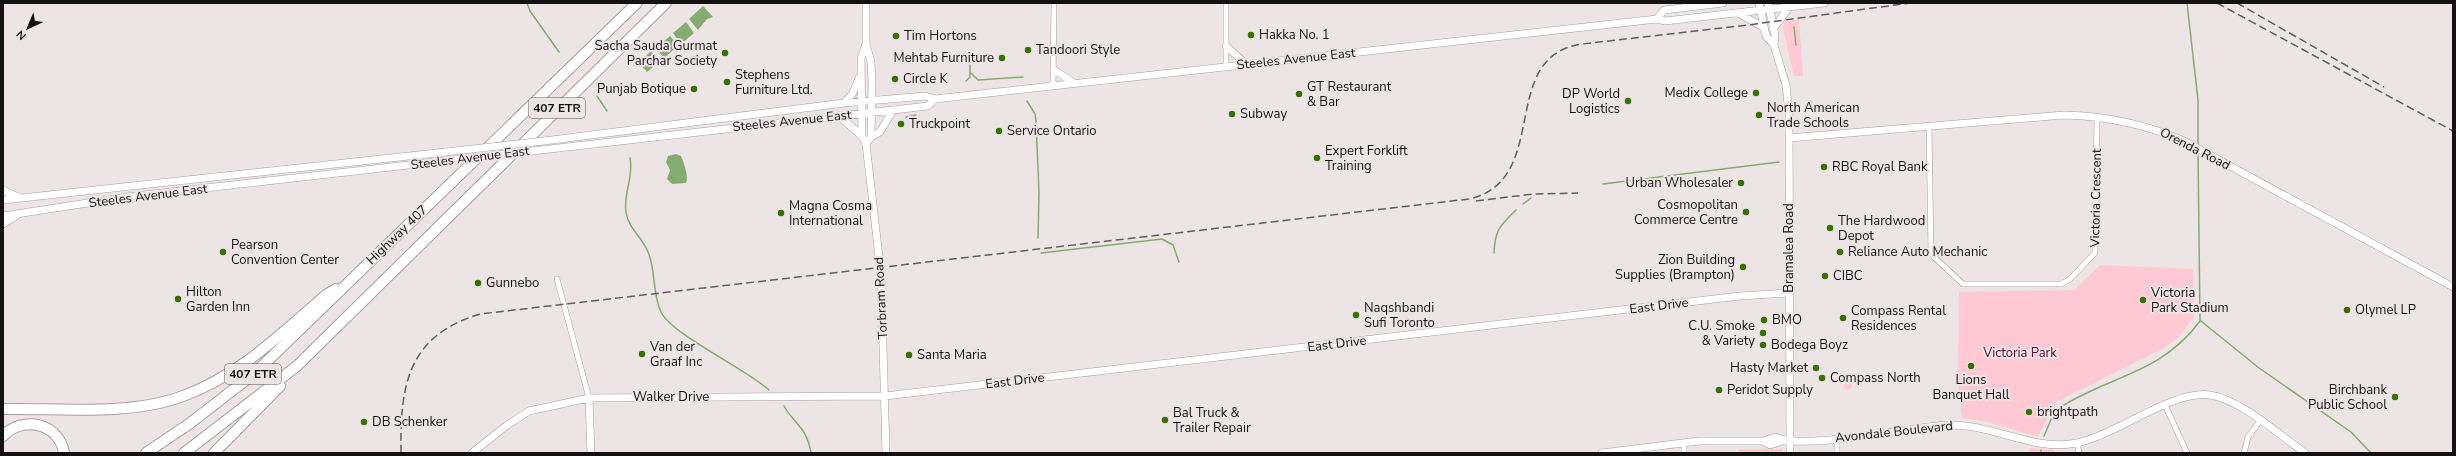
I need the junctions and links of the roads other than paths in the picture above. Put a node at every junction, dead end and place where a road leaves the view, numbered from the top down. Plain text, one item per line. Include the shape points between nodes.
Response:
1 (636, 3) edge
2 (666, 3) edge
3 (866, 3) edge
4 (1054, 3) edge
5 (1226, 3) edge
6 (1723, 3) edge
7 (1759, 3) edge
8 (1824, 3) edge
9 (1768, 7) edge
10 (1788, 9) junction
11 (1760, 11) junction
12 (1737, 13) junction
13 (1657, 19) junction
14 (1763, 27) junction
15 (1773, 29) junction
16 (866, 44) junction
17 (1774, 45) junction
18 (1226, 46) junction
19 (1246, 64) junction
20 (1226, 66) junction
21 (1054, 70) junction
22 (861, 72) junction
23 (1074, 83) junction
24 (1053, 86) junction
25 (935, 99) junction
26 (872, 101) junction
27 (862, 102) junction
28 (844, 103) junction
29 (894, 110) junction
30 (872, 112) junction
31 (862, 113) junction
32 (838, 116) junction
33 (2097, 116) junction
34 (1929, 127) junction
35 (862, 136) junction
36 (871, 137) junction
37 (1789, 138) junction
38 (866, 144) junction
39 (3, 190) edge
40 (24, 198) junction
41 (3, 200) edge
42 (21, 214) junction
43 (3, 216) edge
44 (3, 224) edge
45 (556, 279) dead end
46 (350, 281) junction
47 (2453, 287) edge
48 (1789, 293) junction
49 (297, 366) junction
50 (885, 396) junction
51 (589, 398) junction
52 (2165, 404) junction
53 (3, 409) edge
54 (2260, 421) junction
55 (3, 436) edge
56 (1836, 439) junction
57 (1786, 441) junction
58 (1684, 443) junction
59 (2077, 443) junction
60 (64, 453) edge
61 (146, 453) edge
62 (184, 453) edge
63 (214, 453) edge
64 (472, 453) edge
65 (591, 453) edge
66 (886, 453) edge
67 (1602, 453) edge
68 (1684, 453) edge
69 (1790, 453) edge
70 (1837, 453) edge
71 (2079, 453) edge
72 (2187, 453) edge
73 (2244, 453) edge
74 (2305, 453) edge

1 - 46 highway, Highway 407 / 407 ETR
2 - 49 highway, Highway 407 / 407 ETR
3 - 16 main road, Torbram Road
4 - 21 street
5 - 18 street
6 - 13 main road, Steeles Avenue East via 1664,10
7 - 11 main road, Bramalea Road
8 - 10 main road, Steeles Avenue East
9 - 10 main road, Steeles Avenue East
9 - 11 main road, Steeles Avenue East
9 - 15 main road, Bramalea Road
10 - 15 main road
11 - 12 main road, Steeles Avenue East
11 - 14 main road, Bramalea Road
12 - 13 main road, Steeles Avenue East via 1665,21
12 - 14 main road
13 - 19 main road, Steeles Avenue East
14 - 17 main road, Bramalea Road via 1766,36
15 - 17 main road, Bramalea Road
16 - 22 main road, Torbram Road via 861,58
16 - 26 main road, Torbram Road via 871,62
17 - 37 main road, Bramalea Road via 1787,88
18 - 19 main road
18 - 20 street
19 - 20 main road, Steeles Avenue East
20 - 23 main road, Steeles Avenue East
21 - 23 main road
21 - 24 street
22 - 27 main road, Torbram Road
22 - 28 main road via 857,86
23 - 24 main road, Steeles Avenue East
24 - 25 main road, Steeles Avenue East
25 - 26 main road, Steeles Avenue East via 925,96
25 - 29 main road, Steeles Avenue East via 928,106
26 - 27 main road, Steeles Avenue East
26 - 30 main road, Torbram Road
27 - 28 main road, Steeles Avenue East
27 - 31 main road, Torbram Road
28 - 40 main road, Steeles Avenue East, bridge via 544,141
29 - 30 main road, Steeles Avenue East
29 - 36 main road via 880,132
30 - 31 main road, Steeles Avenue East
30 - 36 main road, Torbram Road
31 - 32 main road, Steeles Avenue East
31 - 35 main road, Torbram Road
32 - 35 main road
32 - 42 main road, Steeles Avenue East, bridge via 127,197
33 - 34 main road, Orenda Road via 2064,115
33 - 34 street, Victoria Crescent via 2095,253 2070,280 2061,284 1963,284 1934,257
33 - 47 main road, Orenda Road via 2149,127 2192,145
34 - 37 main road, Orenda Road
35 - 38 main road, Torbram Road
36 - 38 main road
37 - 48 main road, Bramalea Road
38 - 50 main road, Torbram Road via 881,274
39 - 40 main road via 10,195
40 - 41 main road, Steeles Avenue East
42 - 43 main road, Steeles Avenue East
42 - 44 main road
45 - 51 street
46 - 53 highway via 326,295 245,363 210,384 183,396 155,404 122,408
46 - 61 highway, Highway 407 / 407 ETR via 255,373 189,424
48 - 50 main road, East Drive via 1733,297
48 - 57 main road, Bramalea Road
49 - 62 highway, Highway 407 / 407 ETR
49 - 63 highway via 287,380
50 - 51 main road, Walker Drive
50 - 66 main road, Torbram Road
51 - 64 main road, Walker Drive via 529,411
51 - 65 main road
52 - 54 main road, Avondale Boulevard via 2185,397 2209,395 2234,403
52 - 59 main road, Avondale Boulevard via 2109,432
52 - 72 street
54 - 73 street via 2248,437
54 - 74 main road, Avondale Boulevard
55 - 60 highway via 18,426 29,423 40,425 56,435
56 - 57 main road, Avondale Boulevard
56 - 59 main road, Avondale Boulevard via 1959,425 1992,430 2030,442
56 - 70 street
57 - 58 main road, Avondale Boulevard via 1770,445 1763,441
57 - 69 main road, Bramalea Road
58 - 67 main road, Avondale Boulevard
58 - 68 street
59 - 71 street

